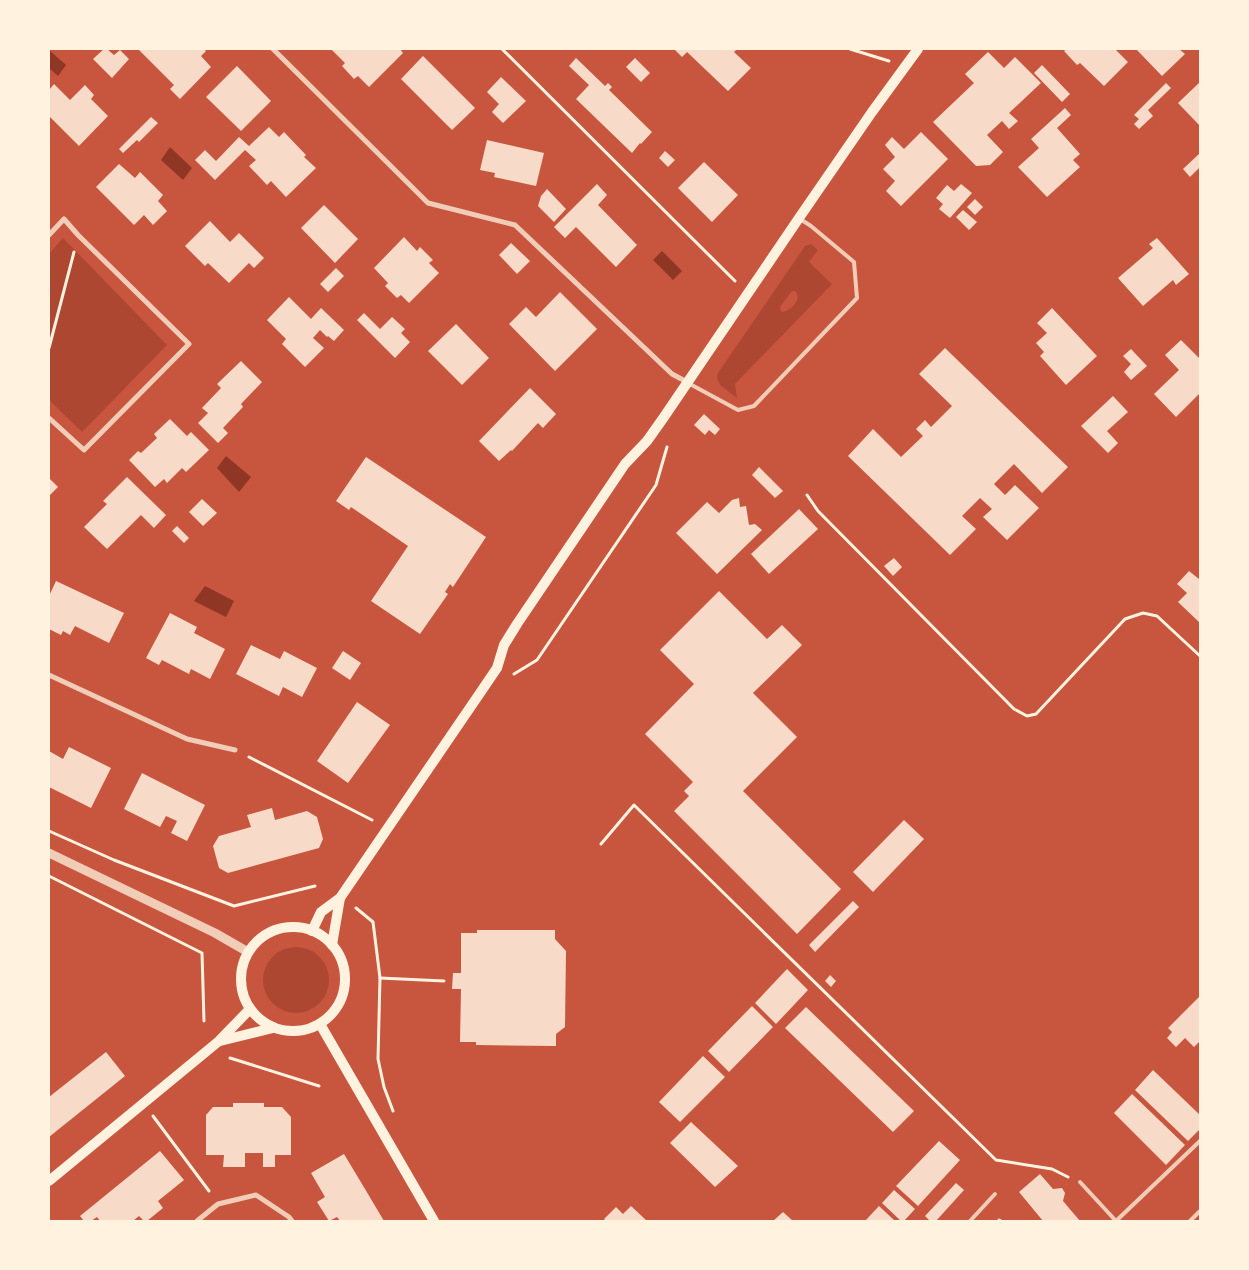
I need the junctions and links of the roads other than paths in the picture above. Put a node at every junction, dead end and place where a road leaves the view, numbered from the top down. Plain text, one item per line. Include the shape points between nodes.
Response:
1 (273, 49) edge
2 (918, 49) edge
3 (799, 218) junction
4 (49, 235) edge
5 (688, 383) junction
6 (49, 418) edge
7 (49, 675) edge
8 (235, 750) road end
9 (49, 853) edge
10 (340, 898) junction
11 (312, 931) junction
12 (332, 945) junction
13 (248, 952) junction
14 (250, 1009) junction
15 (320, 1024) junction
16 (273, 1028) junction
17 (219, 1041) junction
18 (1200, 1141) edge
19 (49, 1181) edge
20 (1080, 1182) road end
21 (995, 1194) dead end
22 (1200, 1211) edge
23 (196, 1221) edge
24 (292, 1221) edge
25 (434, 1221) edge
26 (970, 1221) edge
27 (1116, 1221) edge
28 (1190, 1221) edge

1 - 5 street via 428,202 515,225 672,374
2 - 3 main road
3 - 5 main road
3 - 5 lane via 854,262 857,298 754,406 738,410
4 - 6 street via 64,219 189,344 84,450
5 - 10 main road via 647,441 625,464 504,645 497,668
7 - 8 street via 187,739
9 - 13 street via 215,932
10 - 11 main road via 321,912
10 - 12 main road
11 - 12 main road
11 - 13 main road via 292,927 271,931
12 - 15 main road via 341,959 345,983 337,1007
13 - 14 main road via 240,975 242,993
14 - 16 main road
14 - 17 main road
15 - 16 main road via 292,1032
15 - 25 main road
16 - 17 main road
17 - 19 main road
18 - 27 lane
20 - 27 lane
21 - 26 lane
22 - 28 lane
23 - 24 street via 218,1204 256,1195

